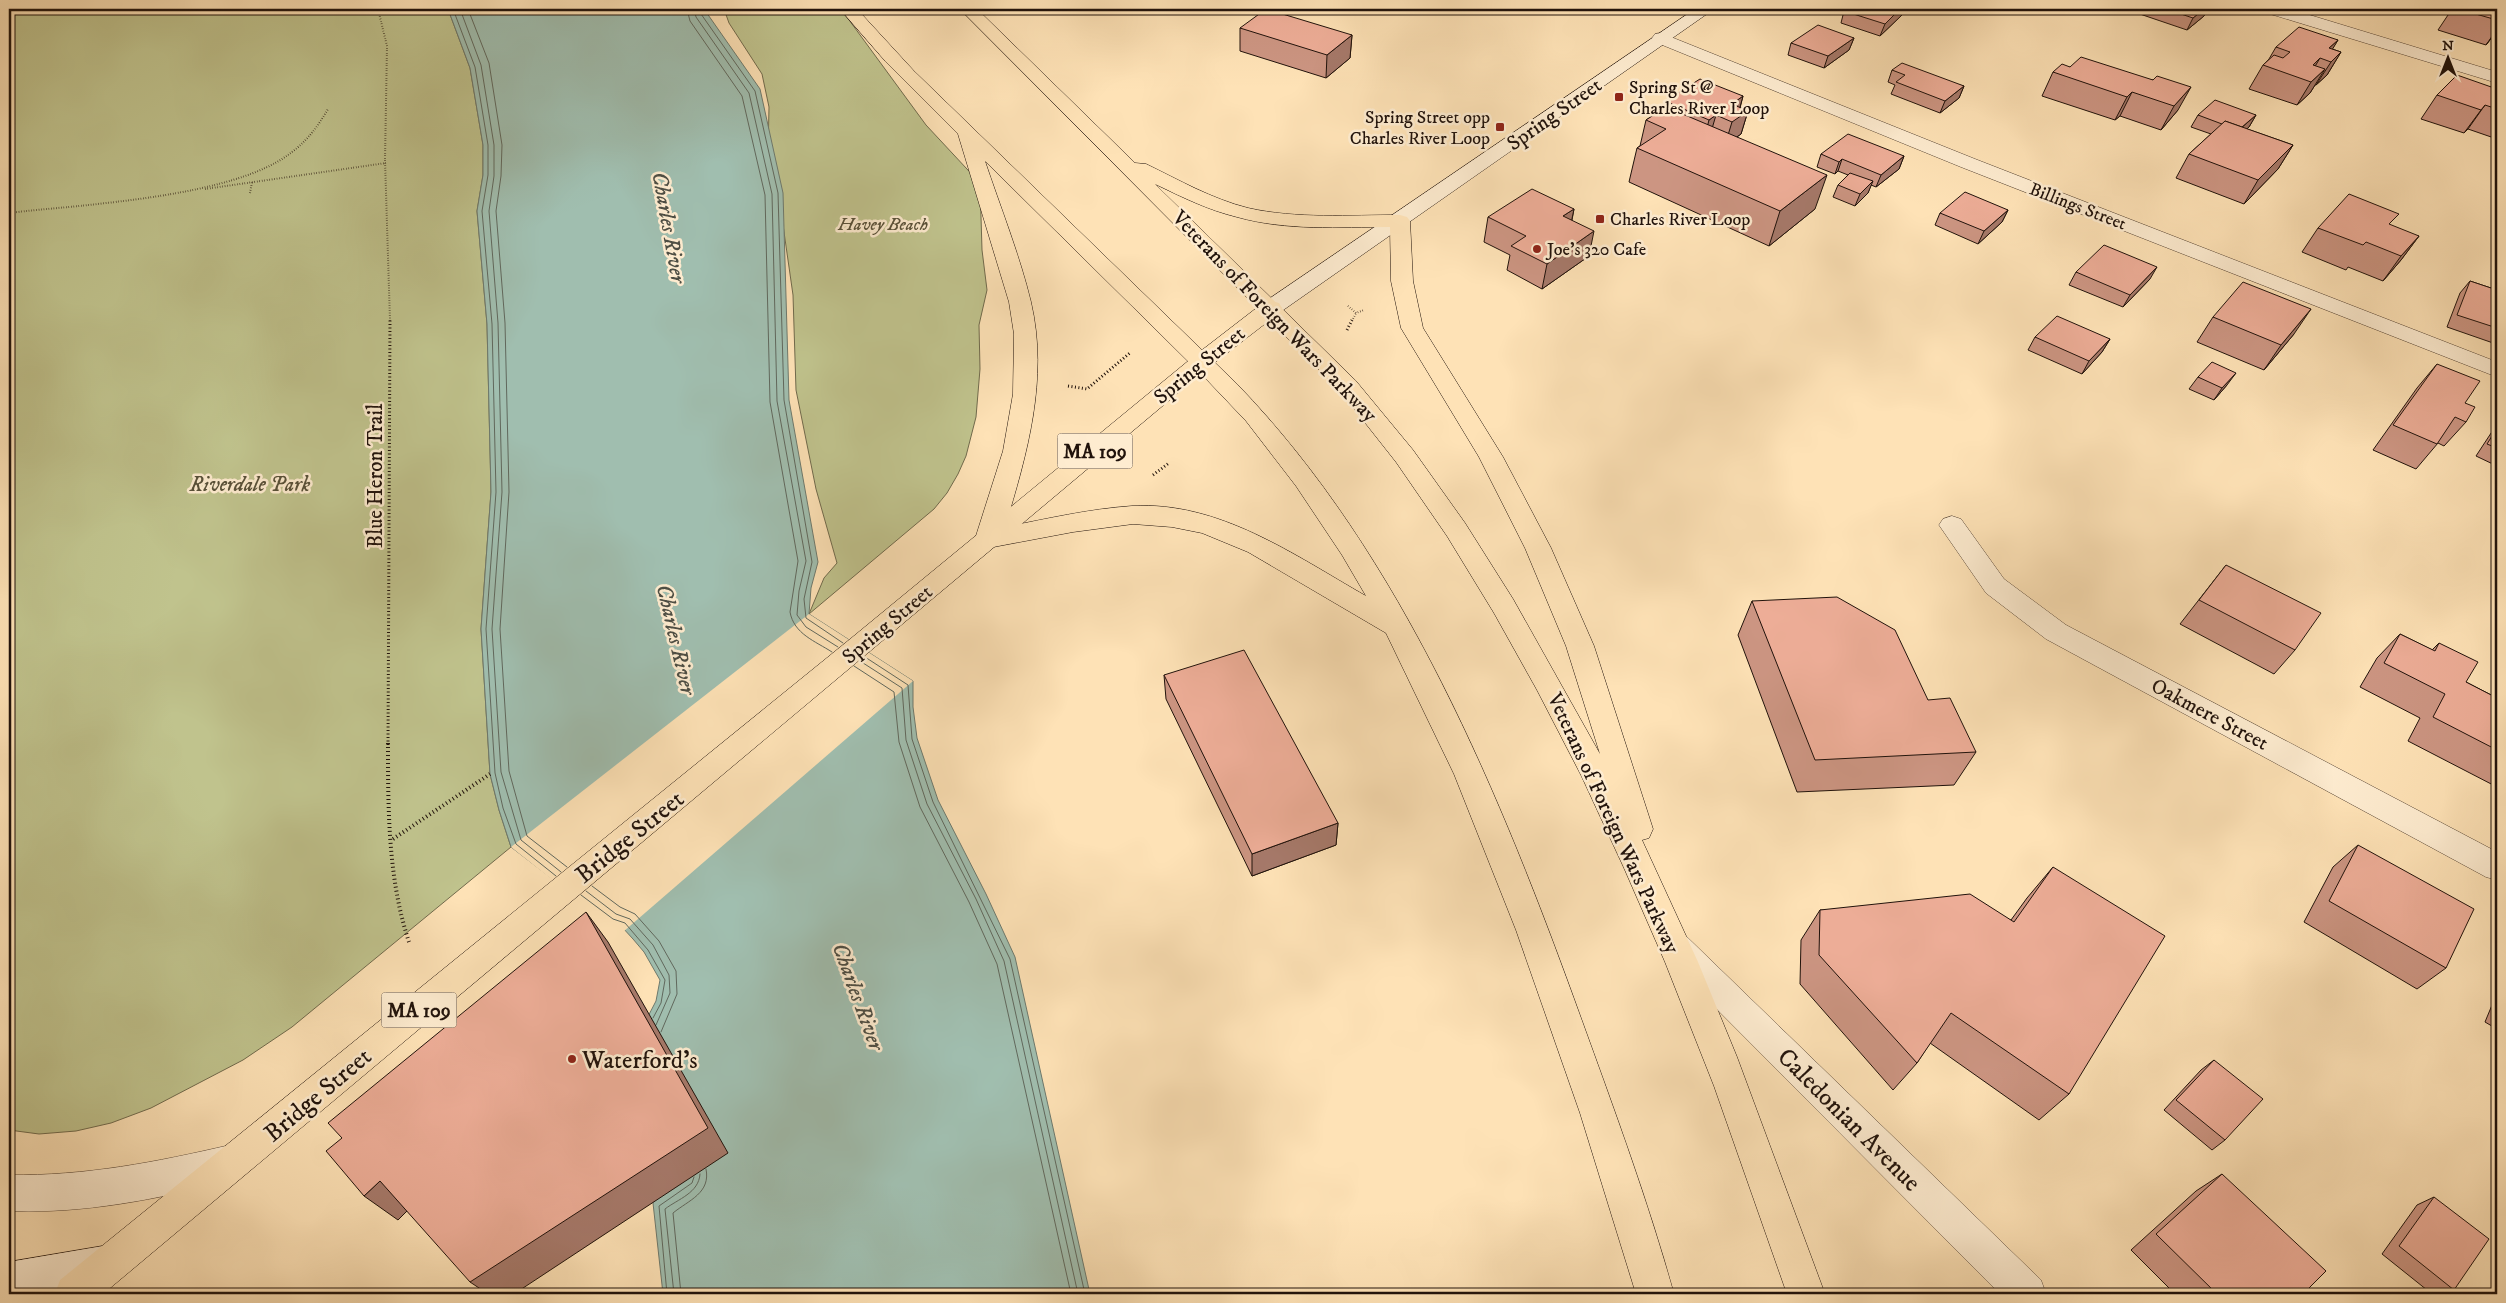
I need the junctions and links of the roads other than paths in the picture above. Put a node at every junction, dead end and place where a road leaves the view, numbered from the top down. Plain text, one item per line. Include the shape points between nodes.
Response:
1 (848, 9) edge
2 (968, 9) edge
3 (1706, 9) edge
4 (2273, 9) edge
5 (1661, 38) junction
6 (2497, 78) edge
7 (966, 132) junction
8 (1119, 159) junction
9 (1400, 221) junction
10 (1271, 308) junction
11 (1201, 362) junction
12 (2497, 370) edge
13 (1952, 525) dead end
14 (988, 539) junction
15 (1395, 625) junction
16 (722, 760) joint
17 (2497, 867) edge
18 (1672, 943) junction
19 (234, 1162) junction
20 (9, 1193) edge
21 (111, 1264) junction
22 (9, 1281) edge
23 (74, 1294) edge
24 (1655, 1294) edge
25 (1806, 1294) edge
26 (2028, 1294) edge

1 - 7 main road
2 - 8 main road, Veterans of Foreign Wars Parkway
3 - 5 street, Spring Street
4 - 6 street
5 - 9 street, Spring Street
5 - 12 street, Billings Street via 1968,163
7 - 11 main road
7 - 14 main road via 1020,302 1028,359 1022,424
8 - 9 main road via 1244,213 1284,219
8 - 10 main road, Veterans of Foreign Wars Parkway
9 - 10 street, Spring Street
9 - 18 main road via 1402,281 1412,328 1502,478 1566,612 1597,697
10 - 11 main road, Spring Street / MA 109
10 - 18 main road, Veterans of Foreign Wars Parkway via 1366,406 1425,484 1474,557 1577,735 1631,847
11 - 14 main road, Spring Street / MA 109
11 - 15 main road via 1255,417 1292,464 1352,552
13 - 17 street, Oakmere Street via 1995,586 2056,632
14 - 15 main road via 1116,516 1172,518 1204,524 1257,545
14 - 16 main road, Spring Street / MA 109
15 - 24 main road via 1477,791 1527,916 1610,1147
16 - 19 main road, Bridge Street / MA 109
18 - 25 main road, Veterans of Foreign Wars Parkway via 1721,1058
18 - 26 street, Caledonian Avenue
19 - 20 street via 128,1186 35,1194
19 - 21 main road, Bridge Street / MA 109
21 - 22 street
21 - 23 main road, Bridge Street / MA 109

